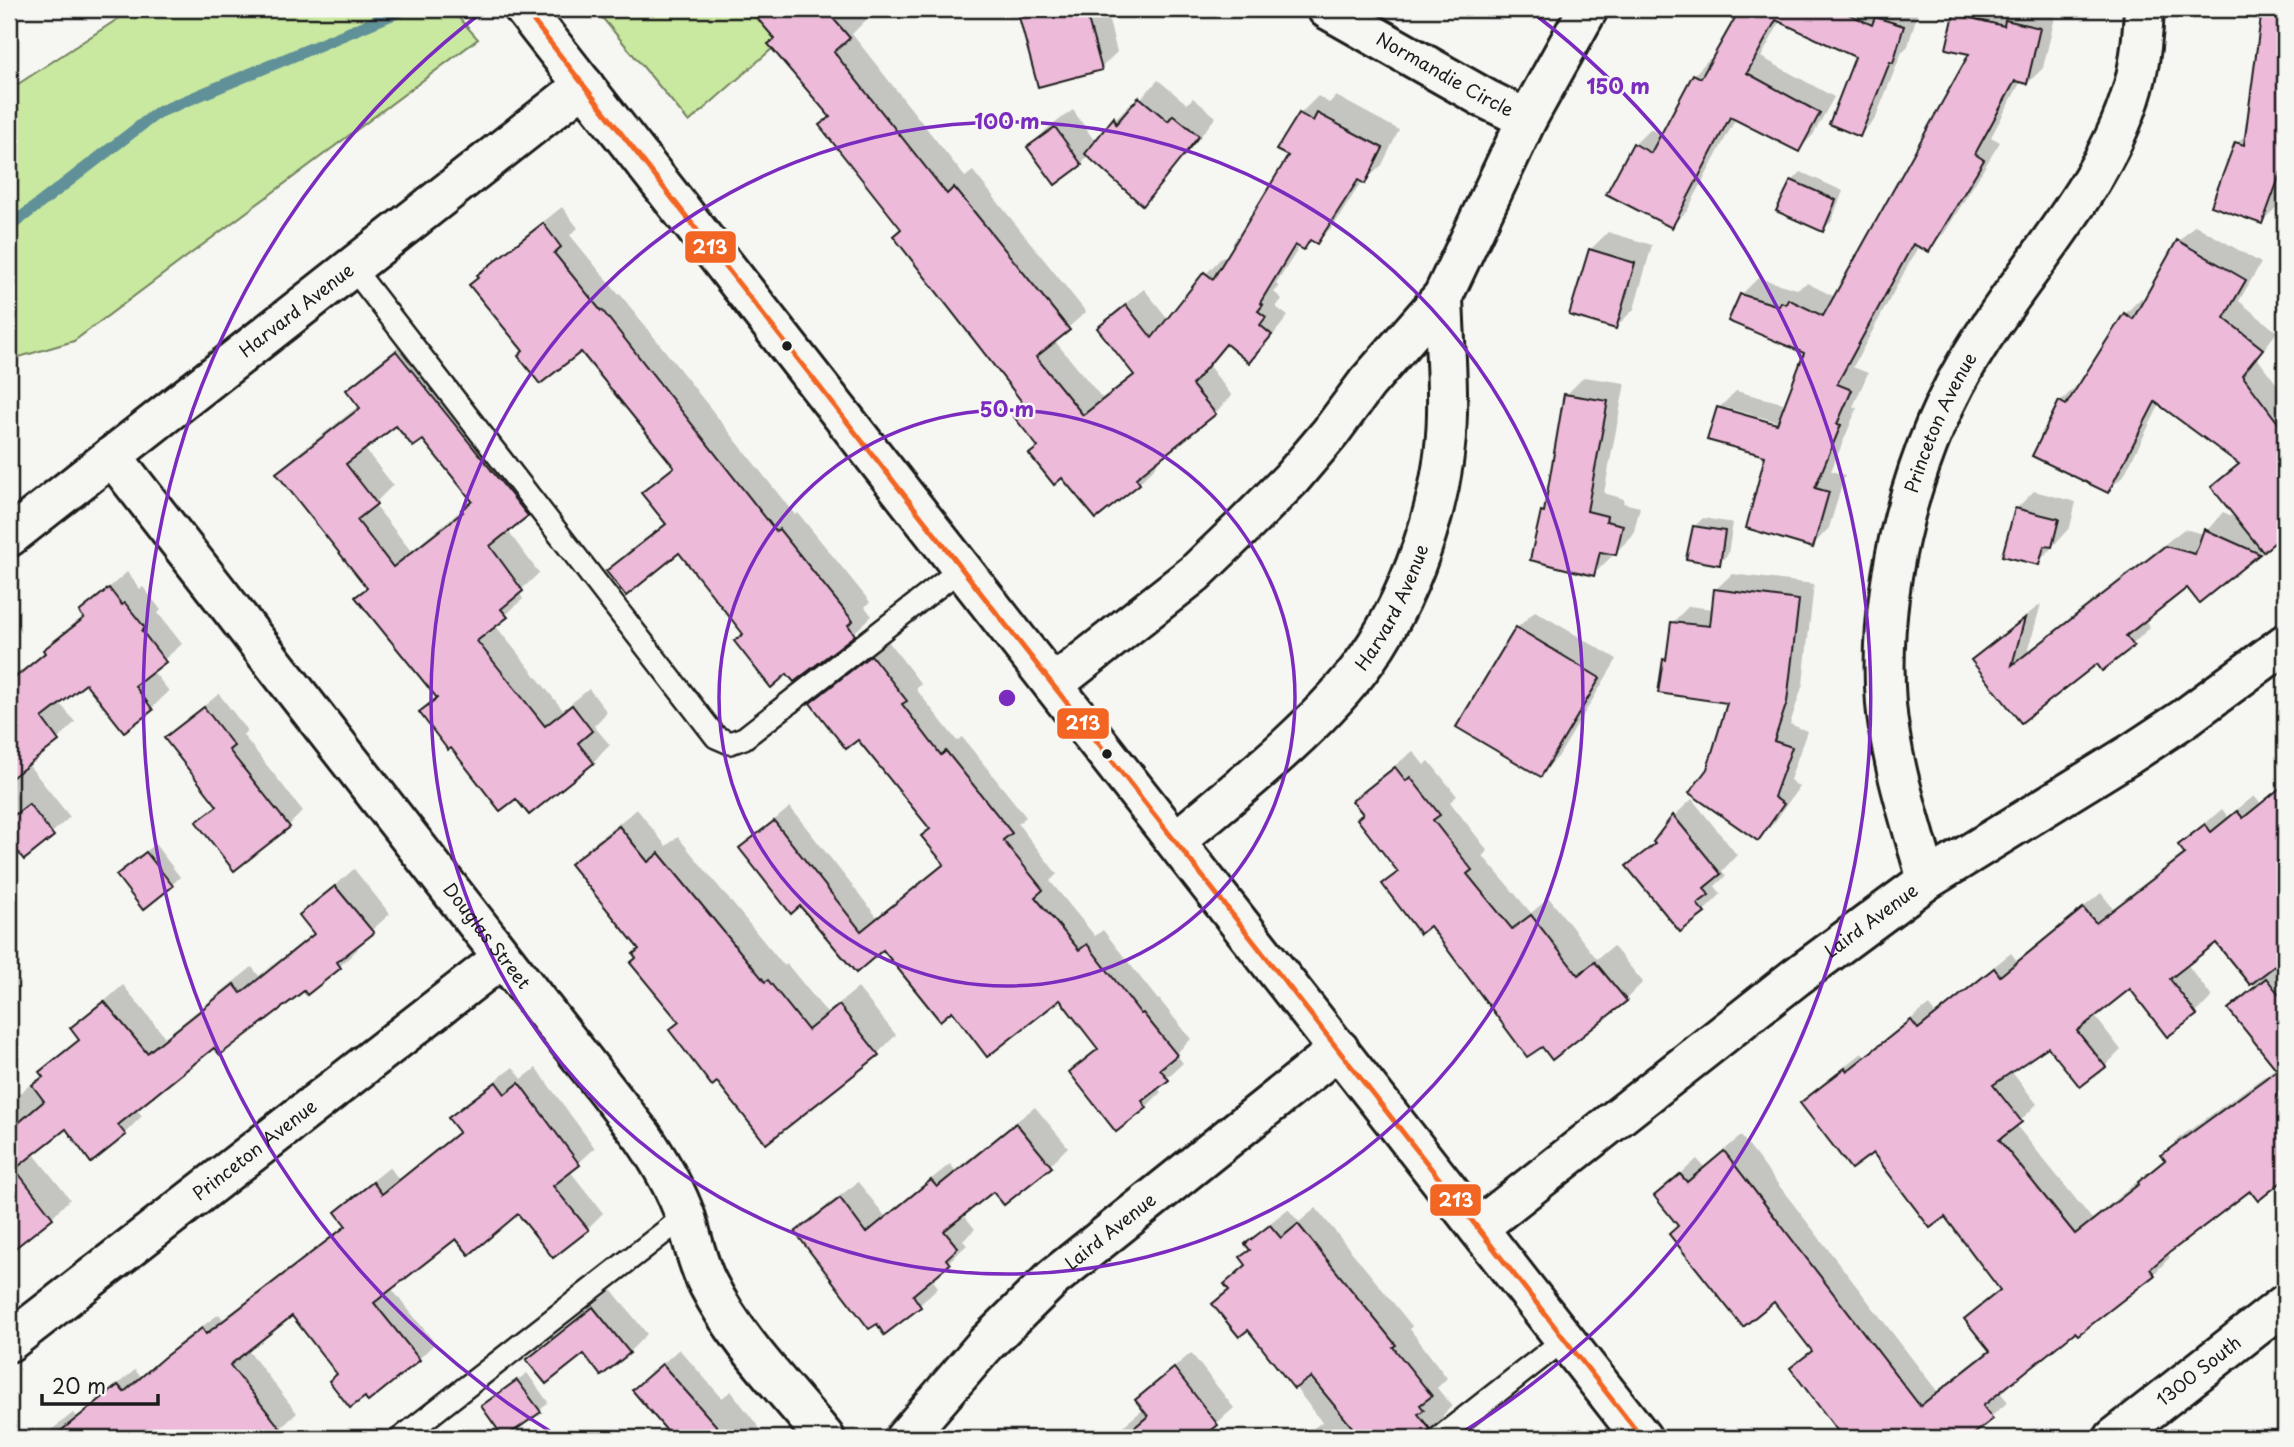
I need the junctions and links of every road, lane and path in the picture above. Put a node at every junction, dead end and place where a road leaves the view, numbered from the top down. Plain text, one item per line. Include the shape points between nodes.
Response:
1 (524, 9) edge
2 (1328, 9) edge
3 (1588, 9) edge
4 (2144, 9) edge
5 (584, 85) junction
6 (1527, 119) junction
7 (352, 267) junction
8 (1443, 296) junction
9 (112, 456) junction
10 (9, 537) edge
11 (962, 568) junction
12 (2285, 644) edge
13 (1054, 685) junction
14 (1176, 841) junction
15 (1927, 880) junction
16 (502, 958) junction
17 (1339, 1049) junction
18 (685, 1216) junction
19 (1478, 1228) junction
20 (2285, 1304) edge
21 (1565, 1339) junction
22 (9, 1342) edge
23 (401, 1438) edge
24 (825, 1438) edge
25 (905, 1438) edge
26 (1439, 1438) edge
27 (1643, 1438) edge
28 (2114, 1438) edge

1 - 5 street
2 - 6 street, Normandie Circle
3 - 6 street, Harvard Avenue
4 - 15 street, Princeton Avenue via 2136,78 2123,119 2103,160 1977,346 1947,402 1904,520 1891,581 1886,704 1894,762
5 - 7 street, Harvard Avenue
5 - 11 street
6 - 8 street, Harvard Avenue
7 - 9 street, Harvard Avenue
7 - 11 lane via 716,737 730,743 744,738
8 - 13 street, Harvard Avenue via 1291,480 1194,574
8 - 14 street, Harvard Avenue via 1447,415 1430,523 1414,571 1359,670 1324,710
9 - 10 street, Harvard Avenue
9 - 16 street, Douglas Street
11 - 13 street
12 - 15 street, Laird Avenue via 2140,748
13 - 14 street
14 - 17 street
15 - 19 street, Laird Avenue via 1796,977
16 - 18 street, Douglas Street via 643,1137
16 - 22 street, Princeton Avenue
17 - 19 street
17 - 25 street, Laird Avenue via 1053,1278 985,1345
18 - 23 lane
18 - 24 street, Douglas Street via 699,1264 721,1306
19 - 21 street
20 - 28 street, 1300 South
21 - 26 lane
21 - 27 street

